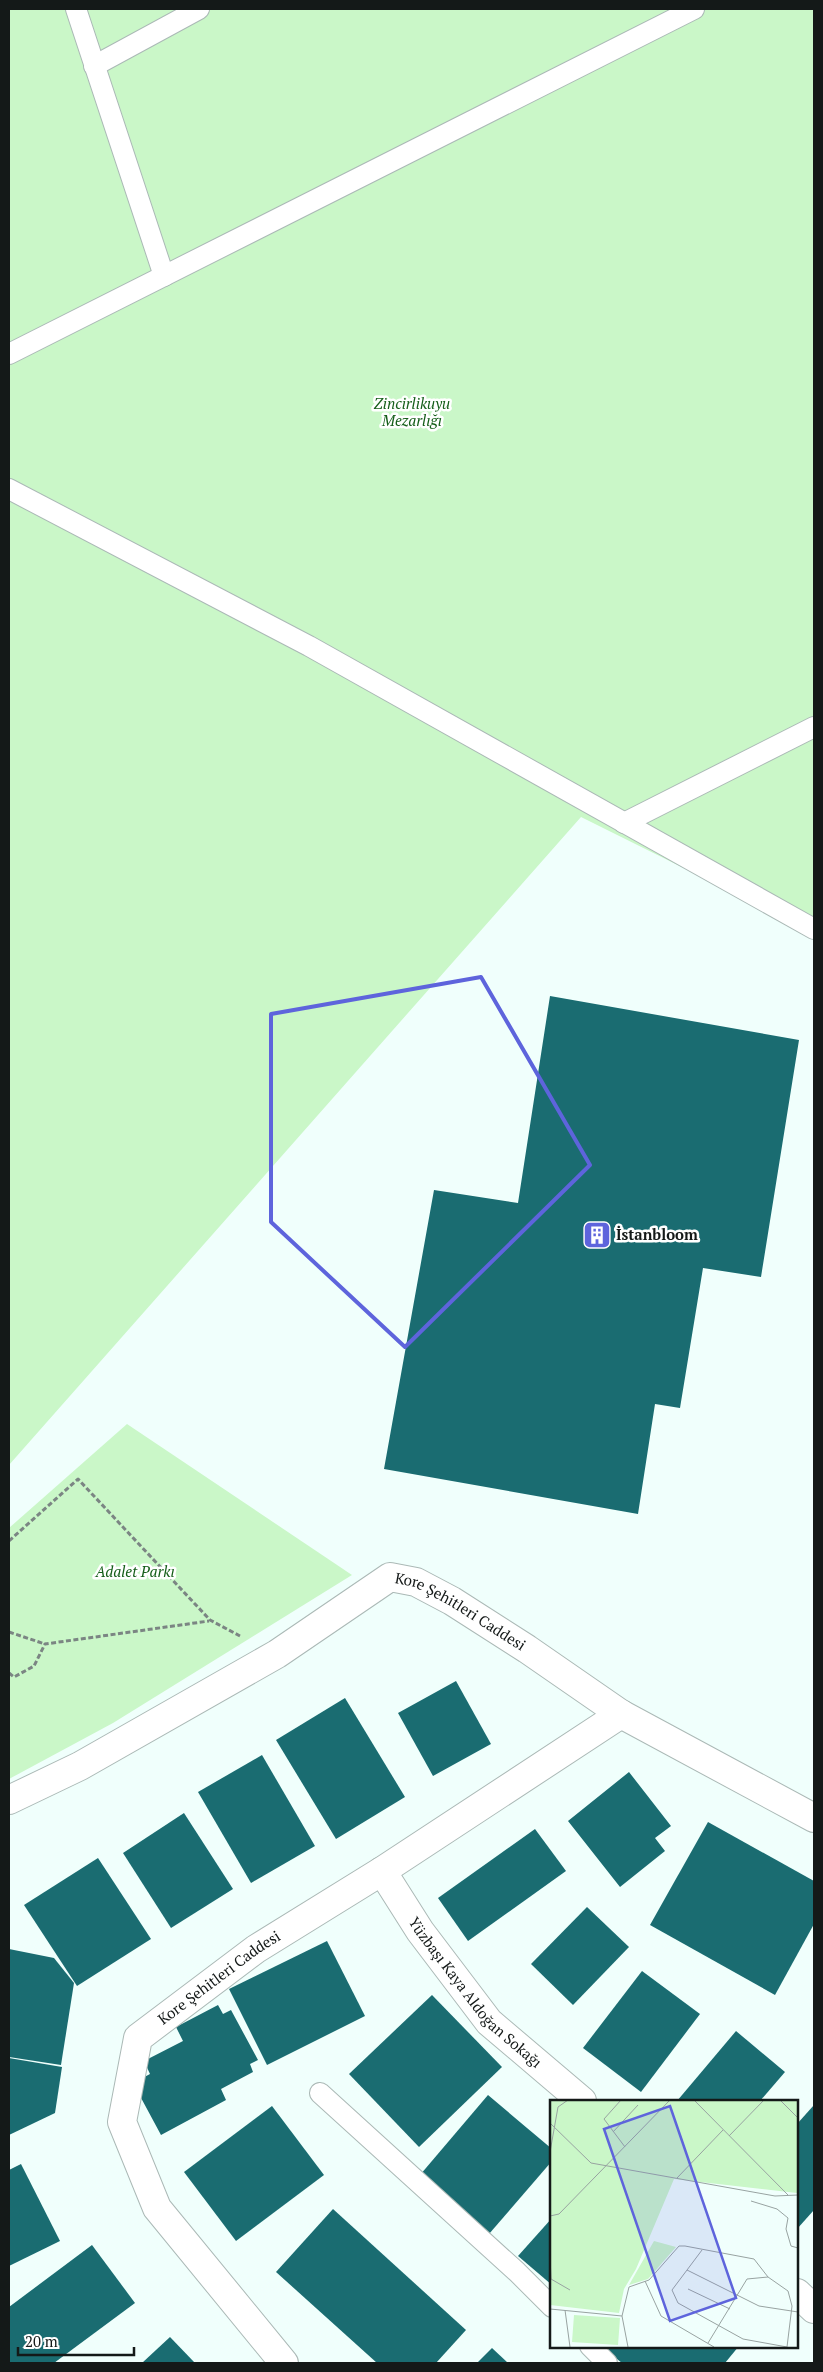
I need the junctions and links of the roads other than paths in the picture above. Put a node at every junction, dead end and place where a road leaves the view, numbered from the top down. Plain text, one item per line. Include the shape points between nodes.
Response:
1 (76, 9) edge
2 (199, 9) edge
3 (694, 9) edge
4 (94, 66) junction
5 (164, 276) junction
6 (9, 354) edge
7 (9, 489) edge
8 (814, 727) edge
9 (624, 823) junction
10 (814, 929) edge
11 (621, 1714) junction
12 (9, 1800) edge
13 (814, 1818) edge
14 (382, 1871) junction
15 (320, 2093) dead end
16 (581, 2100) edge
17 (798, 2294) edge
18 (550, 2305) edge
19 (814, 2309) edge
20 (591, 2347) edge
21 (284, 2363) edge
22 (607, 2363) edge

1 - 4 lane
2 - 4 lane
3 - 5 lane
4 - 5 lane
5 - 6 lane
7 - 9 lane via 310,646
8 - 9 lane
9 - 10 lane
11 - 12 street, Kore Şehitleri Caddesi via 452,1601 416,1582 390,1577 277,1654 80,1766
11 - 13 street, Kore Şehitleri Caddesi
11 - 14 street, Kore Şehitleri Caddesi
14 - 16 street, Yüzbaşı Kaya Aldoğan Sokağı via 420,1931 489,2022
14 - 21 street, Kore Şehitleri Caddesi via 256,1949 138,2038 122,2122 157,2208
15 - 18 lane
17 - 19 street
20 - 22 lane

